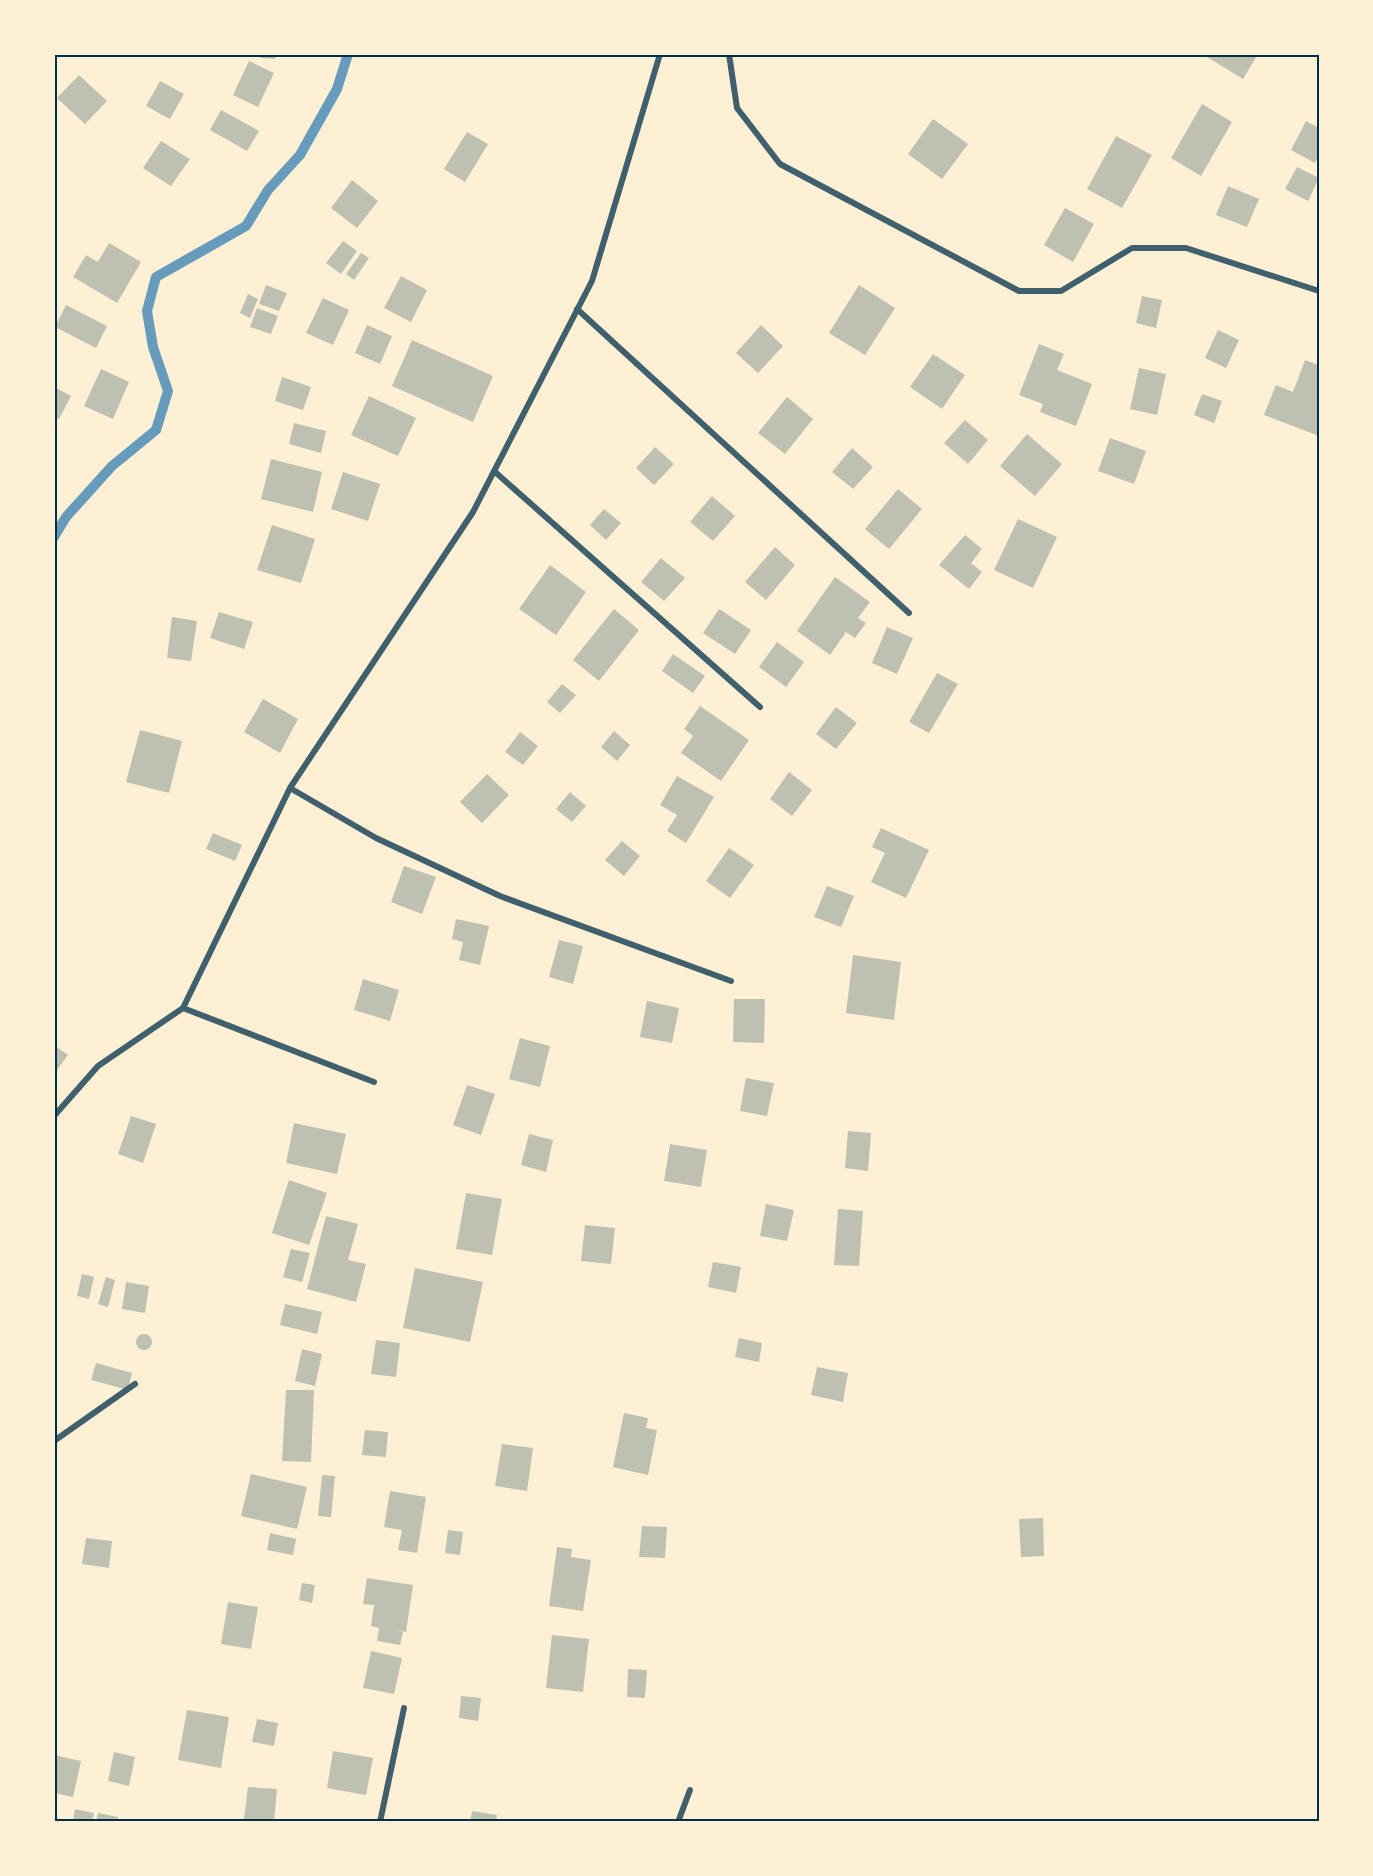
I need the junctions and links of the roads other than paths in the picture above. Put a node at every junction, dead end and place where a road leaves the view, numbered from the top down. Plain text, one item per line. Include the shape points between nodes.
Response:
1 (660, 54) edge
2 (729, 54) edge
3 (1319, 291) edge
4 (577, 309) junction
5 (494, 471) junction
6 (909, 613) dead end
7 (760, 707) dead end
8 (290, 788) junction
9 (731, 981) dead end
10 (183, 1008) junction
11 (374, 1082) dead end
12 (54, 1116) edge
13 (135, 1384) dead end
14 (54, 1441) edge
15 (404, 1707) dead end
16 (690, 1790) dead end
17 (380, 1822) edge
18 (678, 1822) edge

1 - 4 street via 592,281
2 - 3 street via 737,108 780,164 1019,291 1061,291 1132,248 1186,248
4 - 5 street
4 - 6 street
5 - 7 street
5 - 8 street via 473,512
8 - 9 street via 376,838 500,896
8 - 10 street
10 - 11 street
10 - 12 street via 98,1066
13 - 14 street
15 - 17 street
16 - 18 street

